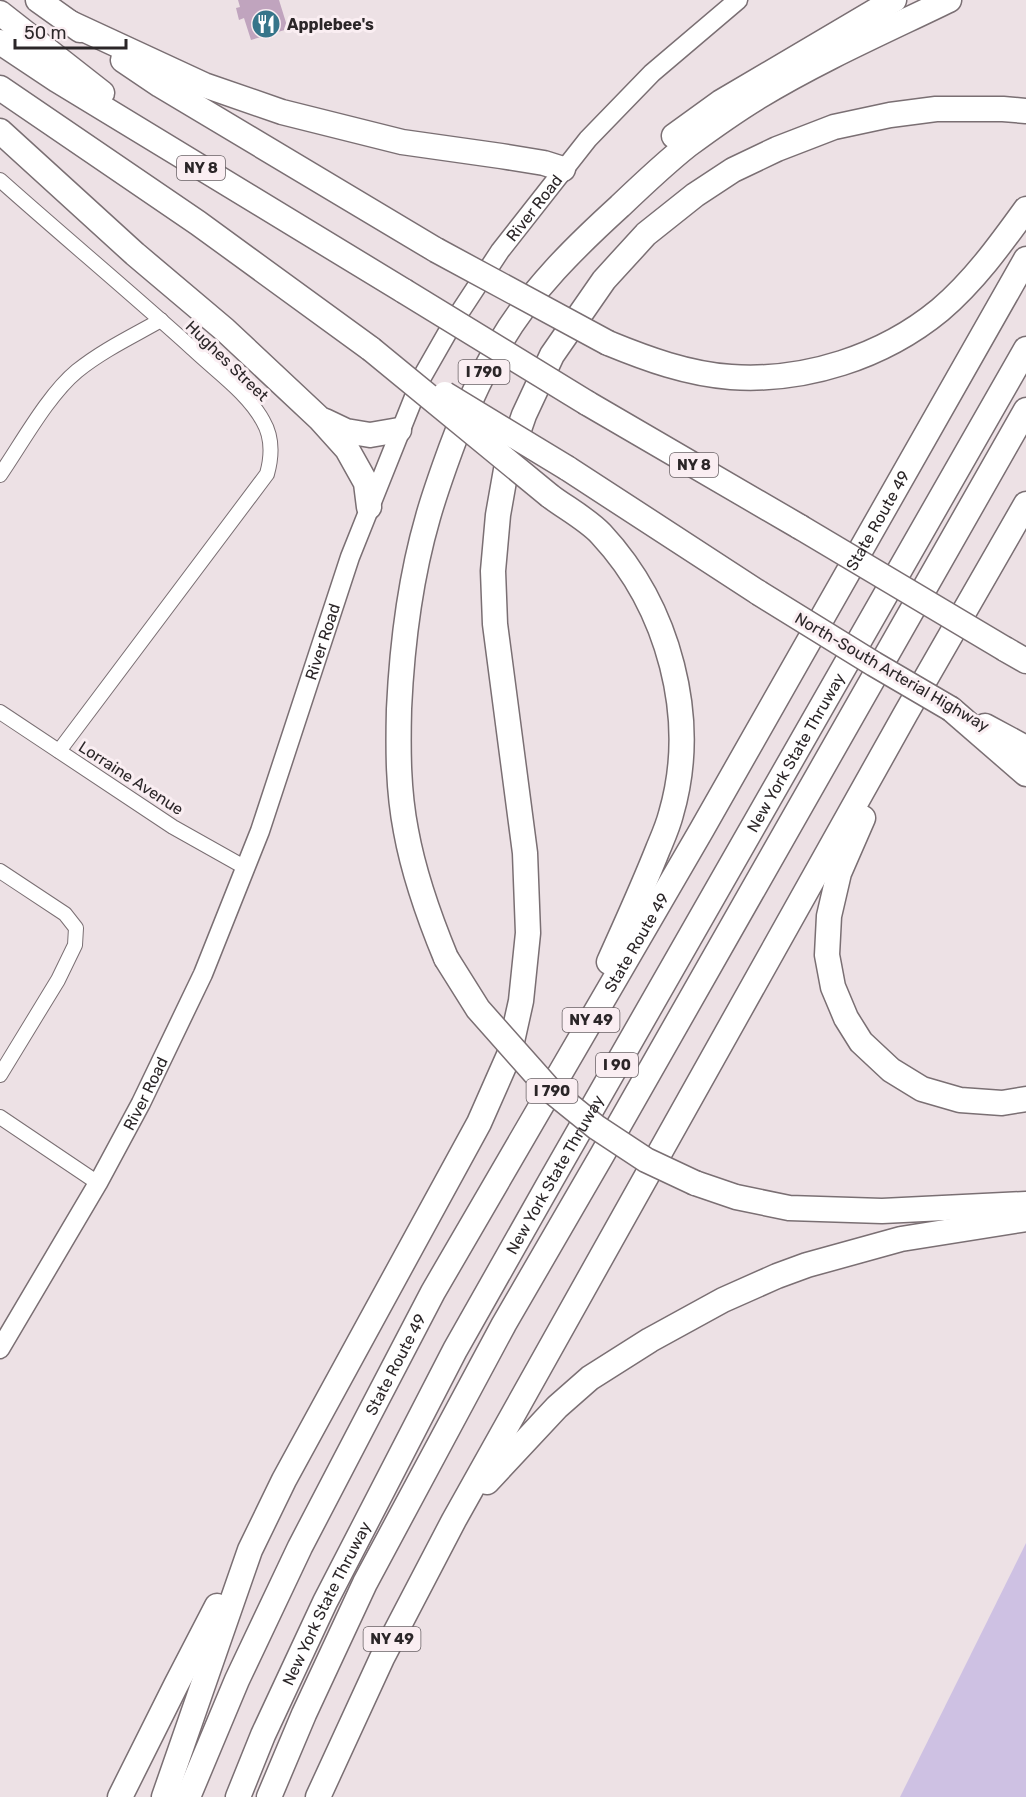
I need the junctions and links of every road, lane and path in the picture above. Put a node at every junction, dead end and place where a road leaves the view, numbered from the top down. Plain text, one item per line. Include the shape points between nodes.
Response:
1 (38, 0) edge
2 (738, 0) edge
3 (894, 0) edge
4 (949, 0) edge
5 (0, 13) edge
6 (68, 22) junction
7 (0, 42) edge
8 (0, 88) edge
9 (1026, 111) edge
10 (0, 131) edge
11 (167, 146) junction
12 (563, 169) junction
13 (0, 180) edge
14 (1026, 209) edge
15 (1026, 259) edge
16 (542, 284) junction
17 (161, 320) junction
18 (371, 349) junction
19 (1026, 349) edge
20 (1026, 410) edge
21 (320, 419) junction
22 (399, 430) junction
23 (0, 475) edge
24 (1026, 504) edge
25 (369, 507) junction
26 (1019, 656) edge
27 (951, 709) junction
28 (0, 712) edge
29 (906, 713) junction
30 (1026, 748) edge
31 (59, 751) junction
32 (1026, 774) edge
33 (246, 868) junction
34 (0, 871) edge
35 (568, 1058) junction
36 (0, 1075) edge
37 (1026, 1099) edge
38 (0, 1118) edge
39 (98, 1183) junction
40 (1026, 1204) edge
41 (1026, 1219) edge
42 (0, 1349) edge
43 (454, 1520) junction
44 (250, 1550) junction
45 (335, 1760) junction
46 (120, 1797) edge
47 (164, 1797) edge
48 (188, 1797) edge
49 (238, 1797) edge
50 (269, 1797) edge
51 (318, 1797) edge
52 (323, 1797) edge

1 - 6 highway
2 - 12 main road, River Road via 652,73
3 - 16 highway via 721,102 672,137 624,181
4 - 16 highway, I 790 via 798,74 698,139 653,175
5 - 11 highway
6 - 12 highway via 204,85 282,112 402,142
6 - 14 highway, bridge via 160,85 436,250 608,344 683,369 731,377 789,376 828,368 868,353 903,336 959,292
7 - 11 highway, NY 8
8 - 18 highway, NY 8 via 198,223
9 - 44 highway via 936,109 890,115 834,127 734,170 646,234 604,280 552,355 507,464 493,571 495,624 525,853 528,933 521,1001 509,1055 479,1123 284,1480
10 - 21 highway
11 - 26 highway, NY 8, bridge via 587,403
12 - 22 main road, River Road via 500,251 454,321 422,377
13 - 17 street, Hughes Street
15 - 35 highway, State Route 49 / NY 49
16 - 40 highway, I 790, bridge via 501,341 474,391 454,441 428,516 413,580 401,664 398,738 406,831 418,882 446,958 478,1009 549,1089 646,1160 695,1183 789,1208 882,1211
17 - 23 street via 75,372
17 - 31 street, Hughes Street via 252,403 271,440 271,460 267,474
18 - 27 highway, North-South Arterial Highway / NY 8, bridge
18 - 35 highway, bridge via 599,532 626,564 648,601 672,660 680,705 681,750 671,815
19 - 49 highway, New York State Thruway / I 90 via 456,1350 325,1602
20 - 50 highway, New York State Thruway / I 90 via 504,1324 365,1583
21 - 22 highway via 346,431 370,435
21 - 25 highway via 347,449 366,483
22 - 25 main road, River Road
24 - 29 highway, NY 49
25 - 33 main road, River Road
27 - 30 highway, North-South Arterial Highway / NY 8
27 - 32 highway
28 - 31 street, Lorraine Avenue
29 - 37 highway via 839,873 827,955 833,987 861,1042 891,1070 922,1089 960,1100 1002,1103
29 - 43 highway, NY 49
31 - 33 street, Lorraine Avenue via 173,826
33 - 39 main road, River Road via 203,974
34 - 36 street via 65,914 76,927 75,945 58,980
35 - 48 highway, State Route 49 / NY 49 via 433,1293 300,1547 237,1680
38 - 39 street
39 - 42 main road, River Road
41 - 43 highway via 901,1239 807,1265 723,1300 590,1378 557,1407
43 - 45 highway, NY 49 via 382,1658
44 - 46 highway via 230,1581
44 - 47 highway
45 - 51 highway, NY 49
45 - 52 highway

